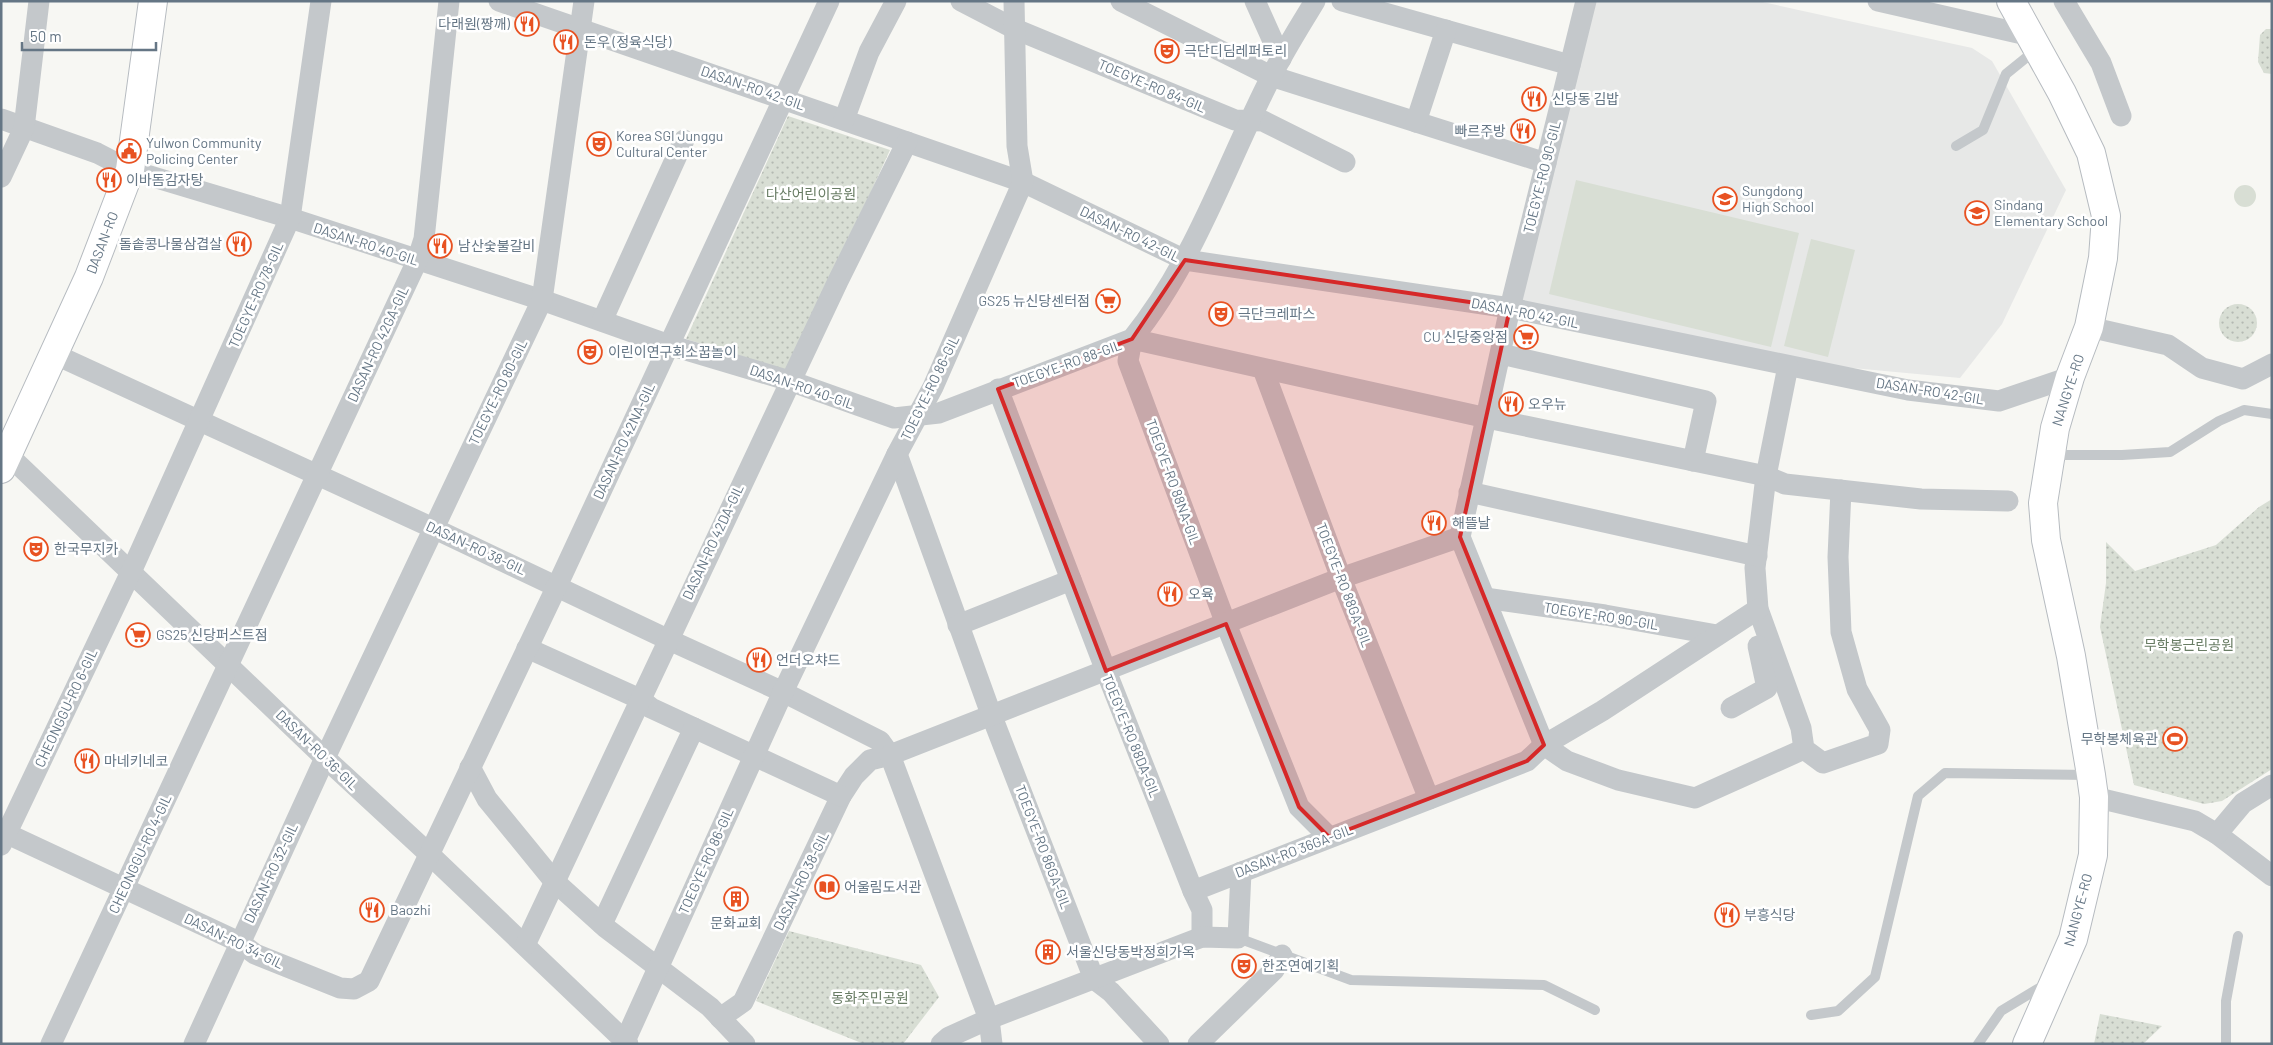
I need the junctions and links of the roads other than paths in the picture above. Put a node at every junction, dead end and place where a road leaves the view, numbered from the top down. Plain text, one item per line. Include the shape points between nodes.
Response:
1 (39, 1) edge
2 (153, 1) edge
3 (320, 1) edge
4 (449, 1) edge
5 (499, 1) edge
6 (584, 1) edge
7 (829, 1) edge
8 (896, 1) edge
9 (961, 1) edge
10 (1014, 1) edge
11 (1255, 1) edge
12 (1314, 1) edge
13 (1342, 1) edge
14 (1586, 1) edge
15 (1878, 1) edge
16 (2011, 1) edge
17 (2064, 1) edge
18 (1134, 4) edge
19 (1015, 29) junction
20 (582, 30) junction
21 (1446, 30) junction
22 (2034, 42) junction
23 (1570, 65) junction
24 (1276, 68) junction
25 (784, 99) junction
26 (2121, 116) dead end
27 (1, 119) edge
28 (844, 120) junction
29 (1250, 120) junction
30 (1416, 122) junction
31 (24, 128) junction
32 (684, 140) dead end
33 (907, 142) junction
34 (1956, 146) dead end
35 (1345, 162) dead end
36 (1546, 163) junction
37 (130, 170) junction
38 (1, 177) edge
39 (1023, 182) junction
40 (290, 218) junction
41 (417, 260) junction
42 (1186, 260) junction
43 (542, 300) junction
44 (1510, 308) junction
45 (602, 321) junction
46 (2089, 327) junction
47 (1132, 339) junction
48 (669, 345) junction
49 (54, 354) junction
50 (1501, 354) junction
51 (2272, 364) edge
52 (1788, 366) junction
53 (1263, 369) junction
54 (2070, 377) junction
55 (790, 381) junction
56 (998, 389) junction
57 (2272, 414) edge
58 (918, 416) junction
59 (1487, 418) junction
60 (200, 420) junction
61 (897, 454) junction
62 (2051, 454) junction
63 (4, 457) edge
64 (1693, 461) junction
65 (318, 474) junction
66 (1766, 476) junction
67 (1842, 490) junction
68 (1468, 492) junction
69 (2008, 501) dead end
70 (433, 528) junction
71 (1460, 536) junction
72 (1757, 556) junction
73 (131, 572) junction
74 (1341, 578) junction
75 (1071, 580) junction
76 (557, 586) junction
77 (1485, 598) junction
78 (1754, 612) junction
79 (1226, 624) junction
80 (958, 625) junction
81 (1717, 636) junction
82 (667, 639) junction
83 (527, 648) junction
84 (229, 664) junction
85 (1106, 671) junction
86 (783, 692) junction
87 (640, 699) junction
88 (1731, 708) dead end
89 (991, 714) junction
90 (694, 728) junction
91 (1544, 745) junction
92 (1804, 749) junction
93 (890, 755) junction
94 (754, 756) junction
95 (325, 758) junction
96 (470, 768) junction
97 (2093, 786) junction
98 (2272, 786) edge
99 (842, 796) junction
100 (1429, 799) junction
101 (2217, 834) junction
102 (3, 836) edge
103 (1328, 837) junction
104 (428, 853) junction
105 (1241, 872) junction
106 (2272, 876) edge
107 (554, 881) junction
108 (124, 888) junction
109 (1193, 891) junction
110 (602, 924) junction
111 (2238, 936) dead end
112 (1202, 937) junction
113 (1238, 938) junction
114 (239, 942) junction
115 (525, 945) junction
116 (1282, 955) junction
117 (658, 967) junction
118 (1094, 979) junction
119 (2056, 979) junction
120 (1595, 1010) dead end
121 (1811, 1016) dead end
122 (720, 1018) junction
123 (989, 1019) junction
124 (1206, 1041) edge
125 (627, 1042) edge
126 (51, 1044) edge
127 (194, 1044) edge
128 (745, 1044) edge
129 (941, 1044) edge
130 (992, 1044) edge
131 (1159, 1044) edge
132 (1978, 1044) edge
133 (2027, 1044) edge
134 (2226, 1044) edge

1 - 31 street
2 - 37 main road, DASAN-RO
3 - 40 street, TOEGYE-RO 78-GIL
4 - 41 street, DASAN-RO 42GA-GIL via 424,239
5 - 20 street, DASAN-RO 42-GIL
6 - 20 street, TOEGYE-RO 80-GIL
7 - 25 street, DASAN-RO 42NA-GIL
8 - 28 street via 868,52
9 - 19 street, TOEGYE-RO 84-GIL
10 - 19 street
11 - 24 street
12 - 24 street, TOEGYE-RO 88-GIL
13 - 21 street
14 - 23 street, TOEGYE-RO 90-GIL
15 - 22 street
16 - 22 main road, NANGYE-RO
17 - 26 street via 2101,63
18 - 24 street
19 - 29 street, TOEGYE-RO 84-GIL via 1235,120
19 - 39 street via 1017,146
20 - 25 street, DASAN-RO 42-GIL
20 - 43 street, TOEGYE-RO 80-GIL
21 - 23 street
21 - 30 street
22 - 34 lane via 2006,74 1983,130
22 - 46 main road, NANGYE-RO via 2091,153 2106,216 2103,258
23 - 36 street, TOEGYE-RO 90-GIL
24 - 29 street, TOEGYE-RO 88-GIL
24 - 30 street
25 - 28 street, DASAN-RO 42-GIL
25 - 48 street, DASAN-RO 42NA-GIL
27 - 31 street, DASAN-RO 40-GIL
28 - 33 street, DASAN-RO 42-GIL
29 - 35 street, TOEGYE-RO 84-GIL via 1263,121
29 - 42 street, TOEGYE-RO 88-GIL
30 - 36 street
31 - 37 street, DASAN-RO 40-GIL via 97,153
31 - 38 street
32 - 45 street
33 - 39 street, DASAN-RO 42-GIL
33 - 55 street, DASAN-RO 42DA-GIL
36 - 44 street, TOEGYE-RO 90-GIL
37 - 40 street, DASAN-RO 40-GIL
37 - 49 main road, DASAN-RO via 89,277
39 - 42 street, DASAN-RO 42-GIL
39 - 58 street, TOEGYE-RO 86-GIL
40 - 41 street, DASAN-RO 40-GIL
40 - 60 street, TOEGYE-RO 78-GIL
41 - 43 street, DASAN-RO 40-GIL
41 - 65 street, DASAN-RO 42GA-GIL
42 - 44 street, DASAN-RO 42-GIL
42 - 47 street, TOEGYE-RO 88-GIL via 1153,314
43 - 45 street, DASAN-RO 40-GIL
43 - 70 street, TOEGYE-RO 80-GIL
44 - 50 street, TOEGYE-RO 90-GIL
44 - 52 street, DASAN-RO 42-GIL
45 - 48 street, DASAN-RO 40-GIL
46 - 51 street via 2168,345 2202,368 2243,379
46 - 54 main road, NANGYE-RO
47 - 53 street
47 - 56 street, TOEGYE-RO 88-GIL
47 - 79 street, TOEGYE-RO 88NA-GIL via 1128,361
48 - 55 street, DASAN-RO 40-GIL
48 - 76 street, DASAN-RO 42NA-GIL
49 - 60 street, DASAN-RO 38-GIL
49 - 63 main road, DASAN-RO
50 - 59 street, TOEGYE-RO 90-GIL
50 - 64 street via 1706,401
52 - 54 street, DASAN-RO 42-GIL via 1908,390 1999,402
52 - 66 street
53 - 59 street
53 - 74 street, TOEGYE-RO 88GA-GIL
54 - 62 main road, NANGYE-RO
55 - 58 street, DASAN-RO 40-GIL via 894,418
55 - 82 street, DASAN-RO 42DA-GIL
56 - 58 street, TOEGYE-RO 88-GIL via 940,412
56 - 75 street, TOEGYE-RO 88DA-GIL
57 - 62 lane via 2244,410 2219,421 2170,452
58 - 61 street, TOEGYE-RO 86-GIL
59 - 64 street
59 - 68 street, TOEGYE-RO 90-GIL
60 - 65 street, DASAN-RO 38-GIL
60 - 73 street, TOEGYE-RO 78-GIL
61 - 80 street, TOEGYE-RO 86GA-GIL
61 - 86 street, TOEGYE-RO 86-GIL
62 - 97 main road, NANGYE-RO via 2043,503 2046,540 2071,656
63 - 73 street, DASAN-RO 36-GIL
64 - 66 street
65 - 70 street, DASAN-RO 38-GIL
65 - 84 street, DASAN-RO 42GA-GIL
66 - 67 street via 1785,484
66 - 72 street
67 - 69 street via 1921,499
67 - 92 street via 1838,557 1841,632 1857,689 1880,730 1878,744 1824,763
68 - 71 street, TOEGYE-RO 90-GIL
68 - 72 street
70 - 76 street, DASAN-RO 38-GIL
70 - 95 street, TOEGYE-RO 80-GIL
71 - 74 street
71 - 77 street
72 - 78 street
73 - 84 street, DASAN-RO 36-GIL
73 - 102 street, CHEONGGU-RO 6-GIL
74 - 79 street
74 - 100 street, TOEGYE-RO 88GA-GIL
75 - 80 street
75 - 85 street, TOEGYE-RO 88DA-GIL
76 - 82 street, DASAN-RO 38-GIL
76 - 83 street, DASAN-RO 42NA-GIL
77 - 81 street, TOEGYE-RO 90-GIL via 1605,615
77 - 91 street
78 - 81 street
78 - 88 street via 1767,688
78 - 92 street via 1801,728
79 - 85 street
79 - 103 street, TOEGYE-RO 88NA-GIL via 1299,807
80 - 89 street, TOEGYE-RO 86GA-GIL
81 - 91 street
82 - 86 street, DASAN-RO 38-GIL
82 - 87 street, DASAN-RO 42DA-GIL
83 - 87 street
83 - 96 street, DASAN-RO 42NA-GIL
84 - 95 street, DASAN-RO 36-GIL
84 - 108 street, CHEONGGU-RO 4-GIL
85 - 89 street
85 - 109 street, TOEGYE-RO 88DA-GIL
86 - 93 street, DASAN-RO 38-GIL via 880,741
86 - 94 street, TOEGYE-RO 86-GIL
87 - 90 street via 651,708
87 - 107 street, DASAN-RO 42DA-GIL
89 - 93 street, DASAN-RO 38-GIL
89 - 118 street, TOEGYE-RO 86GA-GIL
90 - 94 street
90 - 110 street
91 - 92 street via 1567,761 1618,780 1695,798
91 - 100 street, DASAN-RO 36GA-GIL via 1527,761
93 - 99 street, DASAN-RO 38-GIL via 870,760 854,776
93 - 123 street, DASAN-RO 38-GIL
94 - 99 street
94 - 117 street, TOEGYE-RO 86-GIL
95 - 104 street, DASAN-RO 36-GIL
95 - 114 street, DASAN-RO 32-GIL
96 - 104 street, DASAN-RO 42NA-GIL
96 - 107 street via 487,799
97 - 101 street via 2194,821
97 - 119 main road, NANGYE-RO via 2093,855 2073,938
97 - 121 lane via 1945,773 1918,796 1875,977 1838,1011
98 - 101 street via 2243,803
99 - 122 street, DASAN-RO 38-GIL via 743,1002
100 - 103 street, DASAN-RO 36GA-GIL
101 - 106 street
102 - 108 street, DASAN-RO 34-GIL
103 - 105 street, DASAN-RO 36GA-GIL
104 - 114 street, DASAN-RO 34-GIL via 369,981 354,989 340,988 255,954
104 - 115 street, DASAN-RO 36-GIL
105 - 109 street, DASAN-RO 36GA-GIL
105 - 113 street
107 - 110 street
107 - 115 street, DASAN-RO 42DA-GIL
108 - 114 street, DASAN-RO 34-GIL
108 - 126 street, CHEONGGU-RO 4-GIL
109 - 112 street via 1202,910
110 - 117 street
111 - 134 lane via 2226,1002
112 - 113 street
112 - 118 street
113 - 116 lane
114 - 127 street, DASAN-RO 32-GIL
115 - 125 street, DASAN-RO 36-GIL
116 - 120 lane via 1351,980 1544,985
116 - 124 street via 1274,970
117 - 122 street
117 - 125 street, TOEGYE-RO 86-GIL
118 - 123 street
118 - 131 street via 1111,992
119 - 132 lane via 2001,1011
119 - 133 main road, NANGYE-RO
122 - 128 street
123 - 129 street via 949,1037
123 - 130 street, DASAN-RO 38-GIL

